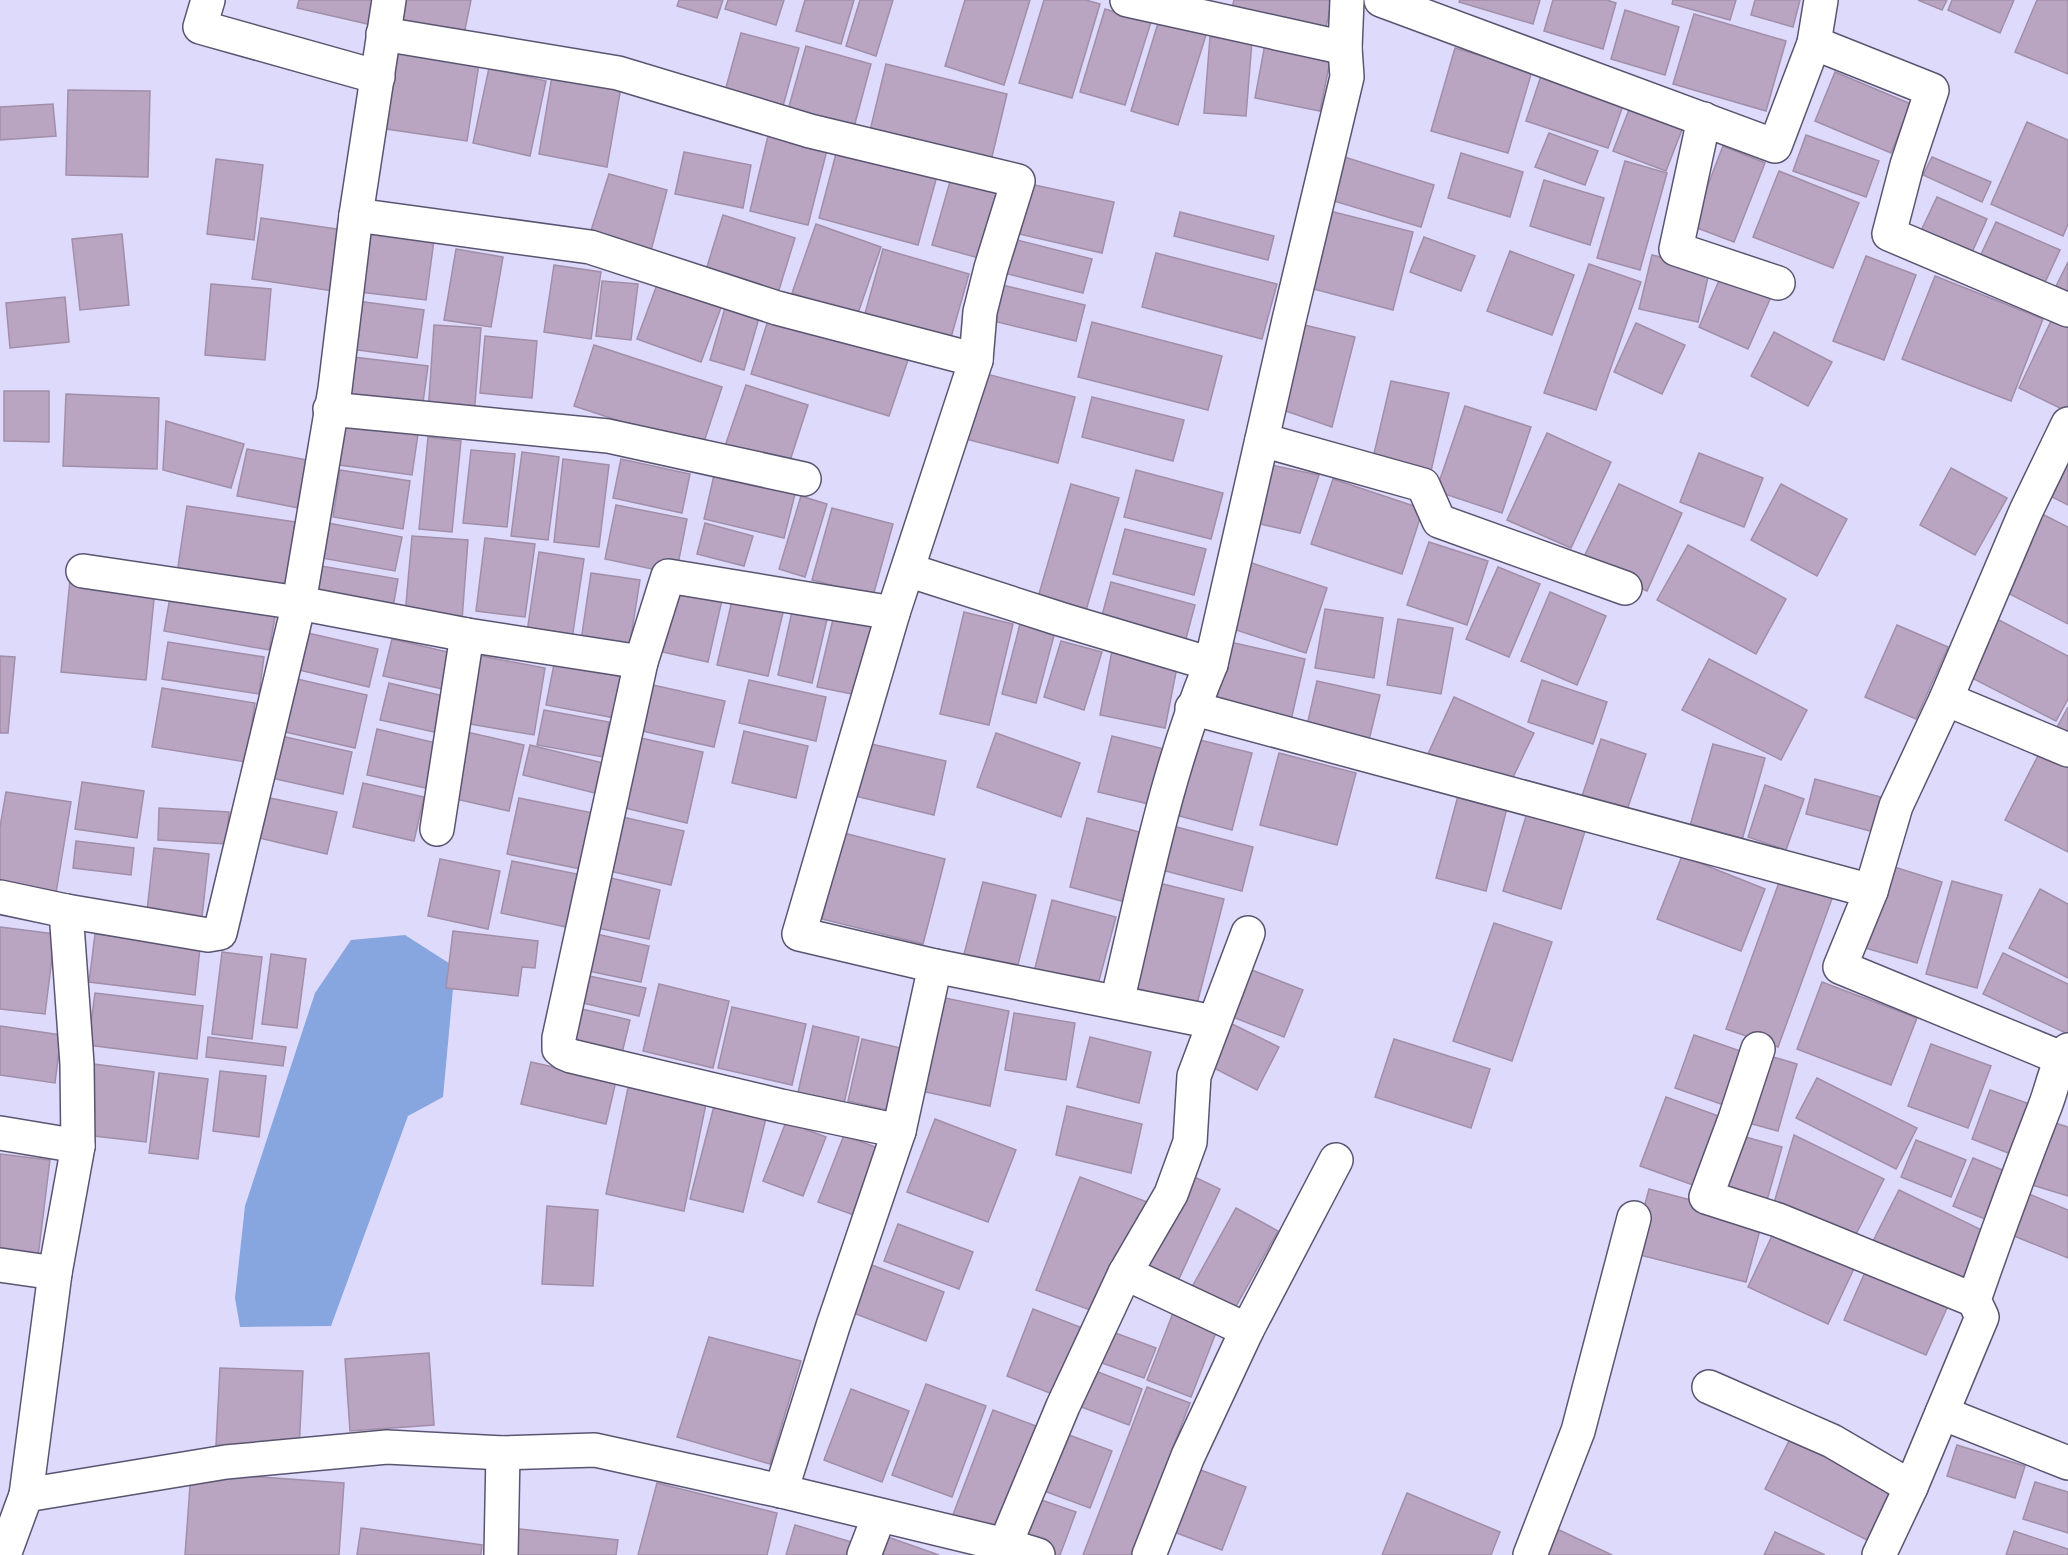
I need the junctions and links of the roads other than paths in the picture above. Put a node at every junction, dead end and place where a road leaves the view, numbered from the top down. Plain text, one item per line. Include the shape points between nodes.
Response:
1 (208, 0) edge
2 (389, 0) edge
3 (1127, 0) edge
4 (1347, 0) edge
5 (1381, 0) edge
6 (1821, 0) edge
7 (384, 34) junction
8 (1814, 43) junction
9 (1345, 48) junction
10 (378, 77) junction
11 (1704, 119) junction
12 (356, 215) junction
13 (1778, 283) dead end
14 (2068, 310) edge
15 (976, 360) junction
16 (330, 409) junction
17 (2068, 424) edge
18 (1262, 440) junction
19 (804, 479) dead end
20 (908, 570) junction
21 (83, 572) dead end
22 (1625, 588) dead end
23 (299, 603) junction
24 (893, 614) junction
25 (467, 635) junction
26 (641, 662) junction
27 (1211, 664) junction
28 (1946, 699) junction
29 (1192, 708) junction
30 (2068, 750) edge
31 (437, 829) dead end
32 (1871, 891) junction
33 (0, 897) edge
34 (66, 911) junction
35 (1248, 933) dead end
36 (935, 966) junction
37 (1117, 1002) junction
38 (1213, 1022) junction
39 (1758, 1049) dead end
40 (2065, 1054) edge
41 (899, 1131) junction
42 (0, 1133) edge
43 (78, 1146) junction
44 (1336, 1160) dead end
45 (1634, 1218) dead end
46 (0, 1265) edge
47 (55, 1273) junction
48 (1125, 1273) junction
49 (1974, 1300) junction
50 (1247, 1330) junction
51 (1709, 1387) dead end
52 (1942, 1413) junction
53 (503, 1453) junction
54 (2068, 1463) edge
55 (1911, 1487) junction
56 (781, 1491) junction
57 (26, 1495) junction
58 (879, 1516) junction
59 (1005, 1545) junction
60 (4, 1555) edge
61 (501, 1555) edge
62 (864, 1555) edge
63 (1038, 1555) edge
64 (1149, 1555) edge
65 (1530, 1555) edge
66 (1879, 1555) edge

1 - 10 street via 200,27
2 - 7 street
3 - 9 street
4 - 9 street
5 - 11 street
6 - 8 street
7 - 10 street
7 - 15 street via 618,73 810,132 1018,181 980,312
8 - 11 street via 1775,146
8 - 14 street via 1932,90 1889,234
9 - 18 street via 1347,77
10 - 12 street
11 - 13 street via 1676,249
12 - 15 street via 590,247 777,308
12 - 16 street
15 - 20 street
16 - 19 street via 608,436
16 - 23 street
17 - 28 street via 2026,511
18 - 22 street via 1423,485 1439,521
18 - 27 street
20 - 24 street
20 - 27 street
21 - 23 street
23 - 25 street
23 - 34 street via 220,933 208,935
24 - 26 street via 668,576
24 - 36 street via 799,934
25 - 26 street
25 - 31 street
26 - 41 street via 559,1049 571,1056
27 - 29 street
28 - 30 street
28 - 32 street via 1896,806
29 - 32 street
29 - 37 street
32 - 40 street via 1840,967
33 - 34 street
34 - 43 street via 77,1064
35 - 38 street
36 - 37 street
36 - 41 street
37 - 38 street
38 - 48 street via 1194,1076 1190,1142 1171,1194
39 - 49 street via 1706,1197 1778,1220
40 - 49 street
41 - 56 street
42 - 43 street
43 - 47 street
44 - 50 street
45 - 65 street via 1578,1431
46 - 47 street
47 - 57 street
48 - 50 street
48 - 59 street via 1063,1406
49 - 52 street via 1982,1317
50 - 64 street via 1188,1456
51 - 55 street via 1832,1441
52 - 54 street
52 - 55 street
53 - 56 street via 595,1450
53 - 57 street via 387,1448 226,1462
53 - 61 street
55 - 66 street
56 - 58 street
57 - 60 street
58 - 59 street
58 - 62 street
59 - 63 street

